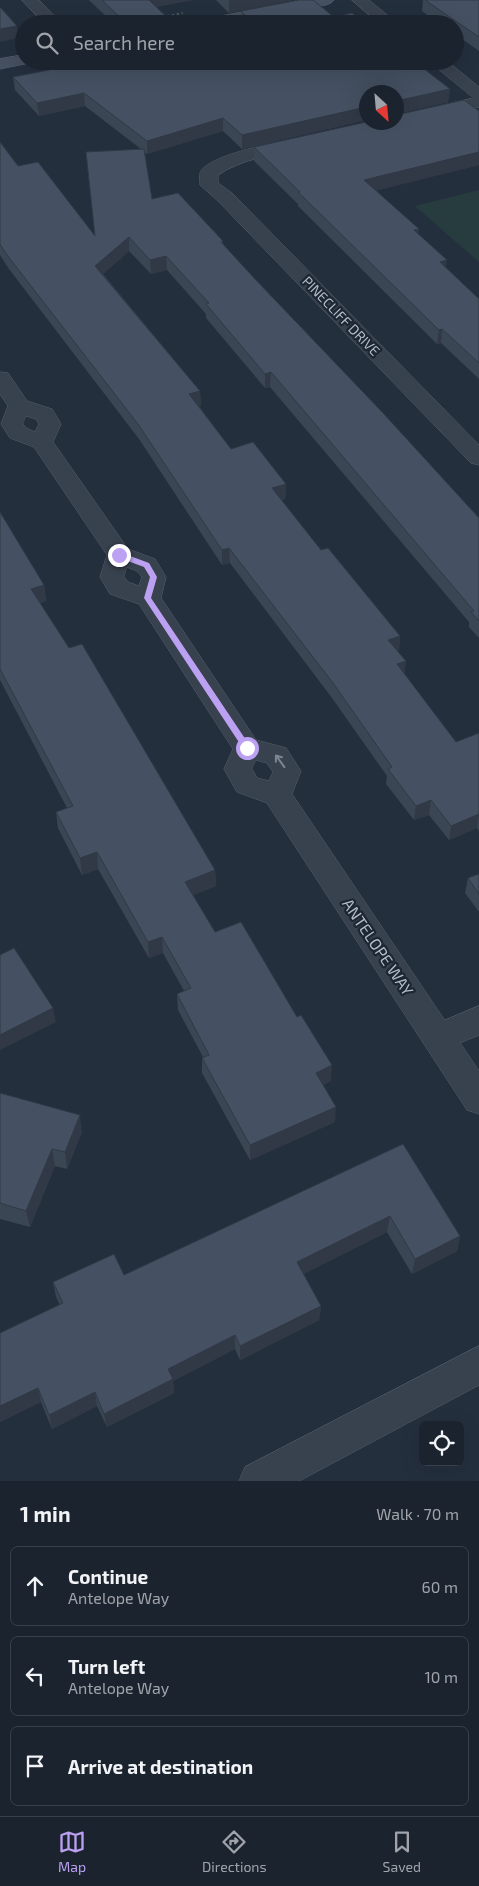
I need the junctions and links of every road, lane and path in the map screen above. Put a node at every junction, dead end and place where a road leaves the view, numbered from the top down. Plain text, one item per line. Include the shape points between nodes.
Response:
1 (30, 0) edge
2 (326, 0) edge
3 (360, 0) edge
4 (45, 15) edge
5 (251, 15) edge
6 (379, 15) edge
7 (15, 62) edge
8 (0, 64) edge
9 (448, 70) edge
10 (479, 95) edge
11 (479, 102) edge
12 (404, 120) edge
13 (304, 142) edge
14 (0, 378) edge
15 (479, 458) edge
16 (479, 1020) edge
17 (438, 1038) junction
18 (479, 1099) edge
19 (479, 1365) edge
20 (259, 1481) edge

1 - 4 street
2 - 5 main road
3 - 6 street
7 - 8 main road
9 - 10 street
11 - 12 street
13 - 15 street, PINECLIFF DRIVE via 223,163 209,173 209,185 225,197
14 - 17 street, ANTELOPE WAY via 19,406 12,424 18,434 42,442 119,555 112,577 119,588 148,598 247,748 238,770 247,785 277,795
16 - 17 street
17 - 18 street, ANTELOPE WAY
19 - 20 street

